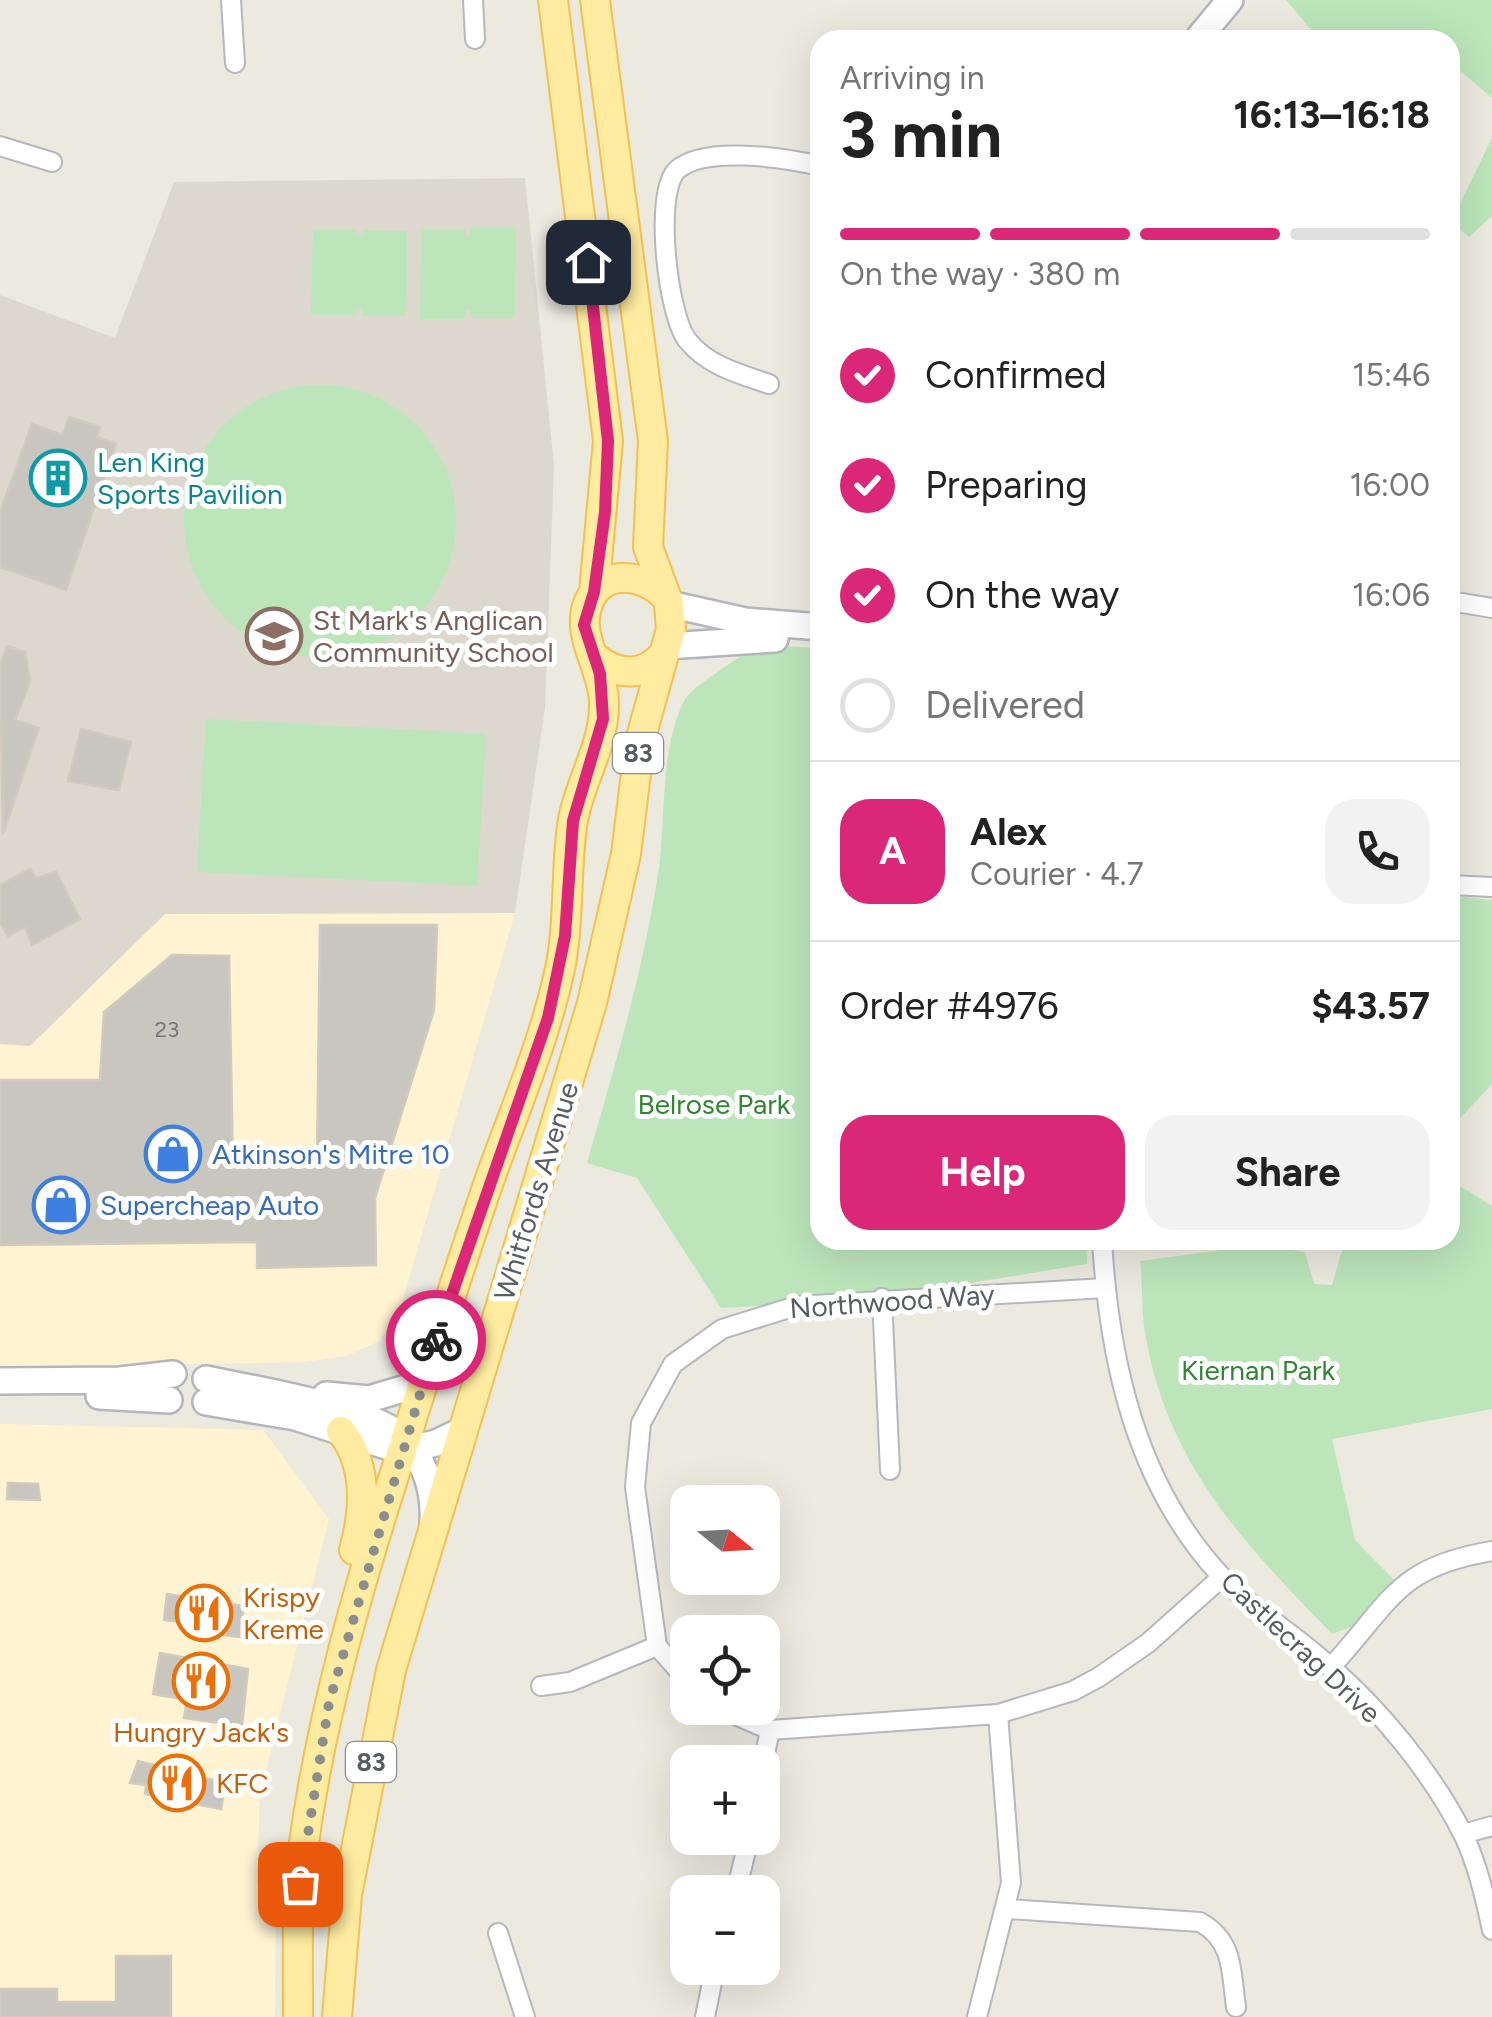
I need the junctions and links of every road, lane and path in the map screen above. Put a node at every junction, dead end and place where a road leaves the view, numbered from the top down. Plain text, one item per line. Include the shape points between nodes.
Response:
1 (231, 0) edge
2 (473, 0) edge
3 (552, 0) edge
4 (596, 0) edge
5 (1230, 0) edge
6 (1205, 30) edge
7 (475, 39) dead end
8 (235, 63) dead end
9 (0, 146) edge
10 (52, 162) dead end
11 (810, 165) edge
12 (769, 384) dead end
13 (594, 592) junction
14 (667, 600) junction
15 (1460, 603) edge
16 (1492, 608) edge
17 (810, 626) edge
18 (810, 641) edge
19 (665, 650) junction
20 (596, 658) junction
21 (1460, 885) edge
22 (1492, 887) edge
23 (1103, 1250) edge
24 (1105, 1288) junction
25 (882, 1298) junction
26 (173, 1374) junction
27 (0, 1380) edge
28 (422, 1382) junction
29 (235, 1385) junction
30 (206, 1390) junction
31 (0, 1396) edge
32 (169, 1400) junction
33 (463, 1430) junction
34 (342, 1431) junction
35 (406, 1447) junction
36 (890, 1470) dead end
37 (432, 1534) junction
38 (1492, 1551) edge
39 (1222, 1577) junction
40 (658, 1646) junction
41 (342, 1654) junction
42 (670, 1660) edge
43 (1331, 1667) junction
44 (540, 1686) dead end
45 (998, 1714) junction
46 (758, 1725) edge
47 (770, 1730) junction
48 (767, 1745) edge
49 (1492, 1826) edge
50 (1463, 1834) junction
51 (1008, 1909) junction
52 (1492, 1930) edge
53 (498, 1933) dead end
54 (711, 1985) edge
55 (1236, 2006) dead end
56 (298, 2017) edge
57 (338, 2017) edge
58 (525, 2017) edge
59 (705, 2017) edge
60 (977, 2017) edge

1 - 8 street
2 - 7 street
3 - 13 main road, Whitfords Avenue / 83 via 607,425
4 - 14 main road, Whitfords Avenue / 83 via 653,441 648,547
5 - 6 street
9 - 10 street
11 - 12 street via 701,158 677,170 664,196 675,313 684,338 706,358
13 - 14 main road via 611,580 635,578
13 - 20 main road, Whitfords Avenue / 83 via 584,625
14 - 17 street via 746,621
14 - 19 main road, Whitfords Avenue / 83
15 - 16 street
18 - 19 street via 744,638
19 - 20 main road via 632,672
19 - 33 main road, Whitfords Avenue / 83 via 640,741 612,925
20 - 28 main road, Whitfords Avenue / 83 via 603,719 573,821 565,936 548,1018
21 - 22 street
23 - 24 street, Castlecrag Drive
24 - 25 street, Northwood Way
24 - 39 street, Castlecrag Drive via 1115,1360 1136,1434 1168,1501
25 - 36 street
25 - 40 street, Northwood Way via 744,1318 674,1364 658,1386 641,1423 635,1487
26 - 27 street
26 - 30 street via 193,1368
26 - 32 street via 166,1386
28 - 29 street via 370,1400 245,1379
28 - 35 main road, Whitfords Avenue / 83
29 - 30 street
29 - 35 street via 378,1423
30 - 32 street via 186,1412
30 - 34 street
31 - 32 street
33 - 35 street
33 - 37 main road, Whitfords Avenue / 83
34 - 35 street
34 - 41 main road via 354,1447 363,1514 335,1628
35 - 37 street via 430,1482
35 - 41 main road, Whitfords Avenue / 83
37 - 57 main road, Whitfords Avenue / 83 via 364,1791 347,1895
38 - 43 street via 1450,1558 1416,1574
39 - 43 street, Castlecrag Drive
39 - 45 street via 1099,1677
40 - 42 street
40 - 44 street via 570,1682
41 - 56 main road, Whitfords Avenue / 83 via 303,1852
43 - 50 street, Castlecrag Drive via 1408,1752
45 - 47 street
45 - 51 street via 1010,1832
46 - 47 street
47 - 48 street
49 - 50 street
50 - 52 street, Castlecrag Drive
51 - 55 street via 1200,1922 1223,1938
51 - 60 street
53 - 58 street
54 - 59 street

